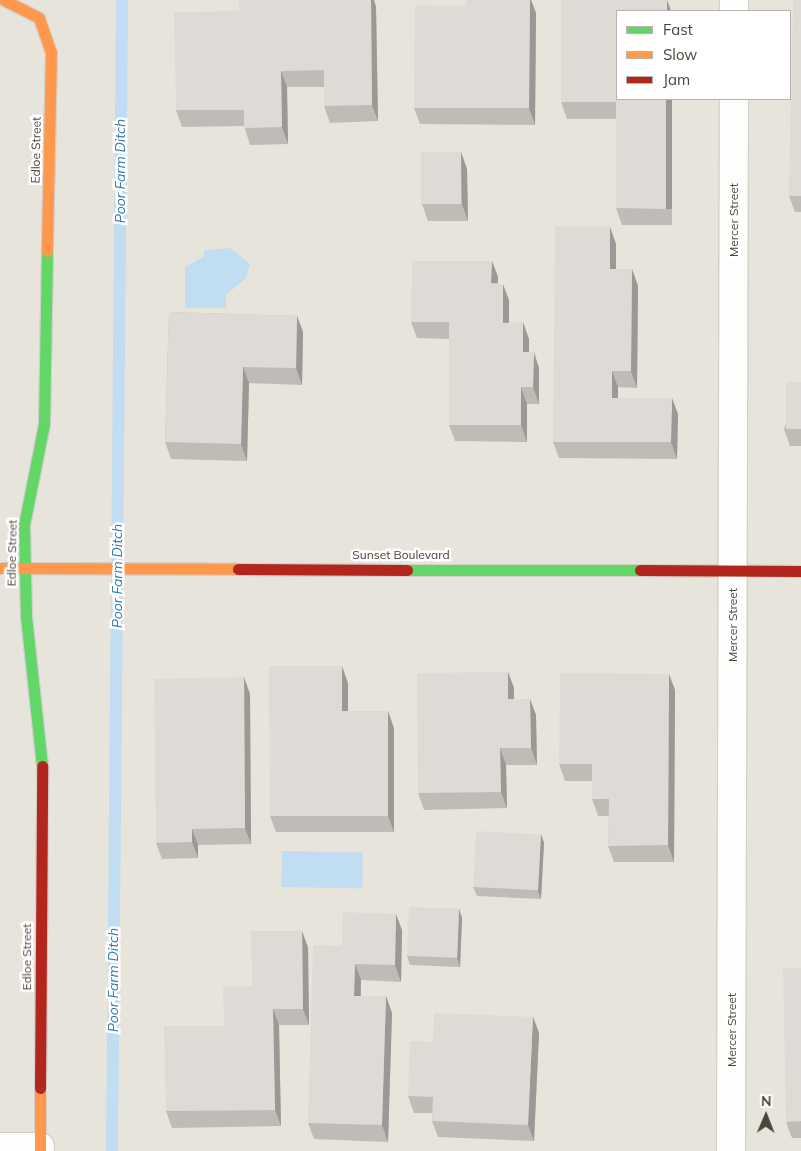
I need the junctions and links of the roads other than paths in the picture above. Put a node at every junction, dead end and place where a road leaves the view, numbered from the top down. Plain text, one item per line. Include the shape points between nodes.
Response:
1 (4, 0) edge
2 (734, 100) edge
3 (0, 568) edge
4 (24, 568) junction
5 (733, 571) junction
6 (801, 571) edge
7 (0, 1147) edge
8 (40, 1149) edge
9 (731, 1151) edge

1 - 4 street, Edloe Street via 39,18 51,52 44,424 24,525
2 - 5 street, Mercer Street
3 - 4 street, Sunset Boulevard
4 - 5 street, Sunset Boulevard
4 - 8 street, Edloe Street via 42,739
5 - 6 street, Sunset Boulevard
5 - 9 street, Mercer Street
7 - 8 street

